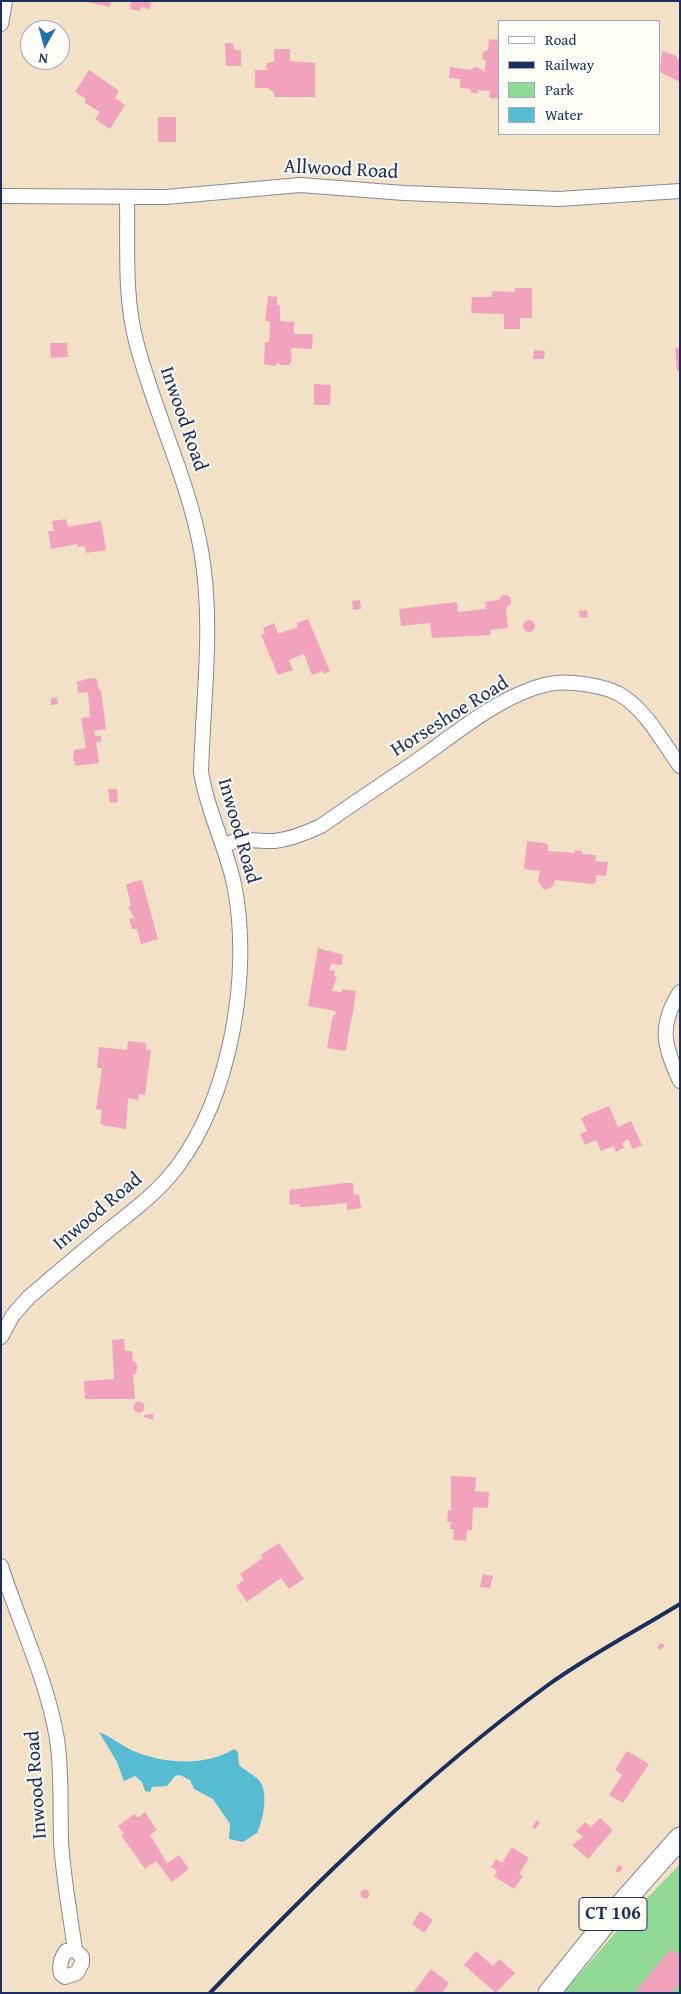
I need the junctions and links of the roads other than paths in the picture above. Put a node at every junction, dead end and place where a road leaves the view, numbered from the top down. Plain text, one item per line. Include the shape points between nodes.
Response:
1 (5, 1) edge
2 (1, 24) edge
3 (680, 191) edge
4 (1, 196) edge
5 (127, 198) junction
6 (680, 766) edge
7 (224, 845) junction
8 (680, 992) edge
9 (680, 1081) edge
10 (1, 1337) edge
11 (1, 1566) edge
12 (680, 1838) edge
13 (75, 1950) dead end
14 (549, 1993) edge

1 - 2 street
3 - 5 street, Allwood Road via 560,199 300,185
4 - 5 street, Allwood Road
5 - 7 street, Inwood Road via 128,281 136,340 183,479 204,569 208,657 201,772 204,790
6 - 7 street, Horseshoe Road via 650,724 619,694 572,683 547,684 494,708 321,826 298,837 275,841 238,839
7 - 10 street, Inwood Road via 239,916 239,966 228,1058 215,1095 189,1148 166,1180 29,1297 13,1315
8 - 9 street via 668,1014 664,1035
11 - 13 street, Inwood Road via 47,1695 56,1737 63,1867
12 - 14 main road, CT 106

